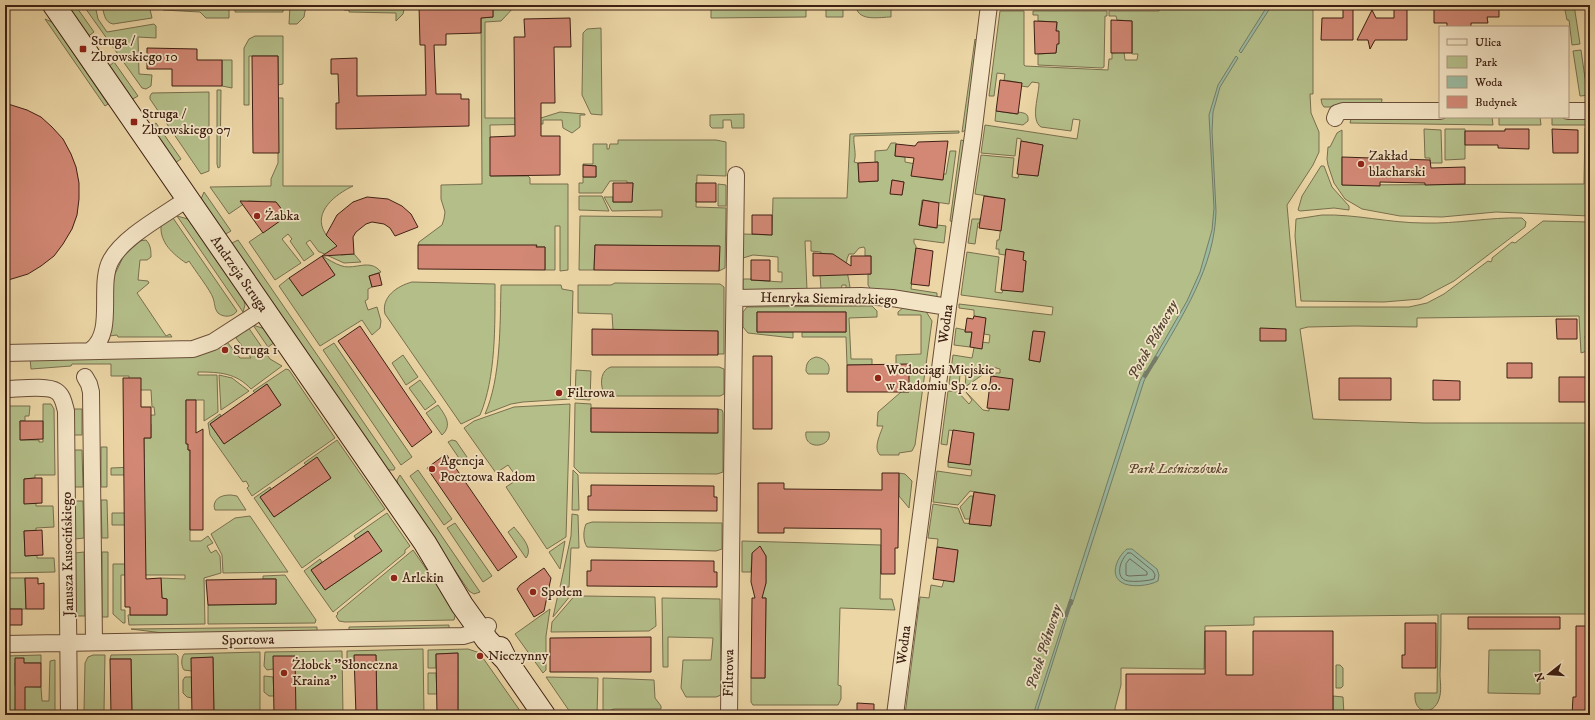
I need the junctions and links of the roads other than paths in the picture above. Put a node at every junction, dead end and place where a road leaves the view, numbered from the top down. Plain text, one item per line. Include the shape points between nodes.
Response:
1 (54, 5) edge
2 (990, 5) edge
3 (1439, 111) edge
4 (1569, 111) edge
5 (1590, 111) edge
6 (1335, 118) dead end
7 (736, 175) dead end
8 (187, 198) junction
9 (735, 298) junction
10 (948, 307) junction
11 (264, 309) junction
12 (91, 350) junction
13 (5, 353) edge
14 (85, 377) dead end
15 (5, 389) edge
16 (484, 628) junction
17 (69, 642) junction
18 (94, 642) junction
19 (5, 644) edge
20 (70, 715) edge
21 (544, 715) edge
22 (729, 715) edge
23 (895, 715) edge

1 - 8 street, Andrzeja Struga
2 - 10 street, Wodna
3 - 6 street via 1344,110 1337,113
4 - 5 street
7 - 9 street, Filtrowa
8 - 11 street, Andrzeja Struga
8 - 12 street via 114,254 106,277 102,334 97,346
9 - 10 street, Henryka Siemiradzkiego via 861,296
9 - 22 street, Filtrowa
10 - 23 street, Wodna
11 - 12 street via 213,342 199,348
11 - 16 street, Andrzeja Struga via 425,543 462,605
12 - 13 street
14 - 18 street, Janusza Kusocińskiego via 91,392
15 - 17 street, Janusza Kusocińskiego via 56,391 66,411
16 - 18 street, Sportowa via 463,636
16 - 21 street, Andrzeja Struga
17 - 18 street, Sportowa
17 - 19 street, Sportowa
17 - 20 street, Janusza Kusocińskiego

